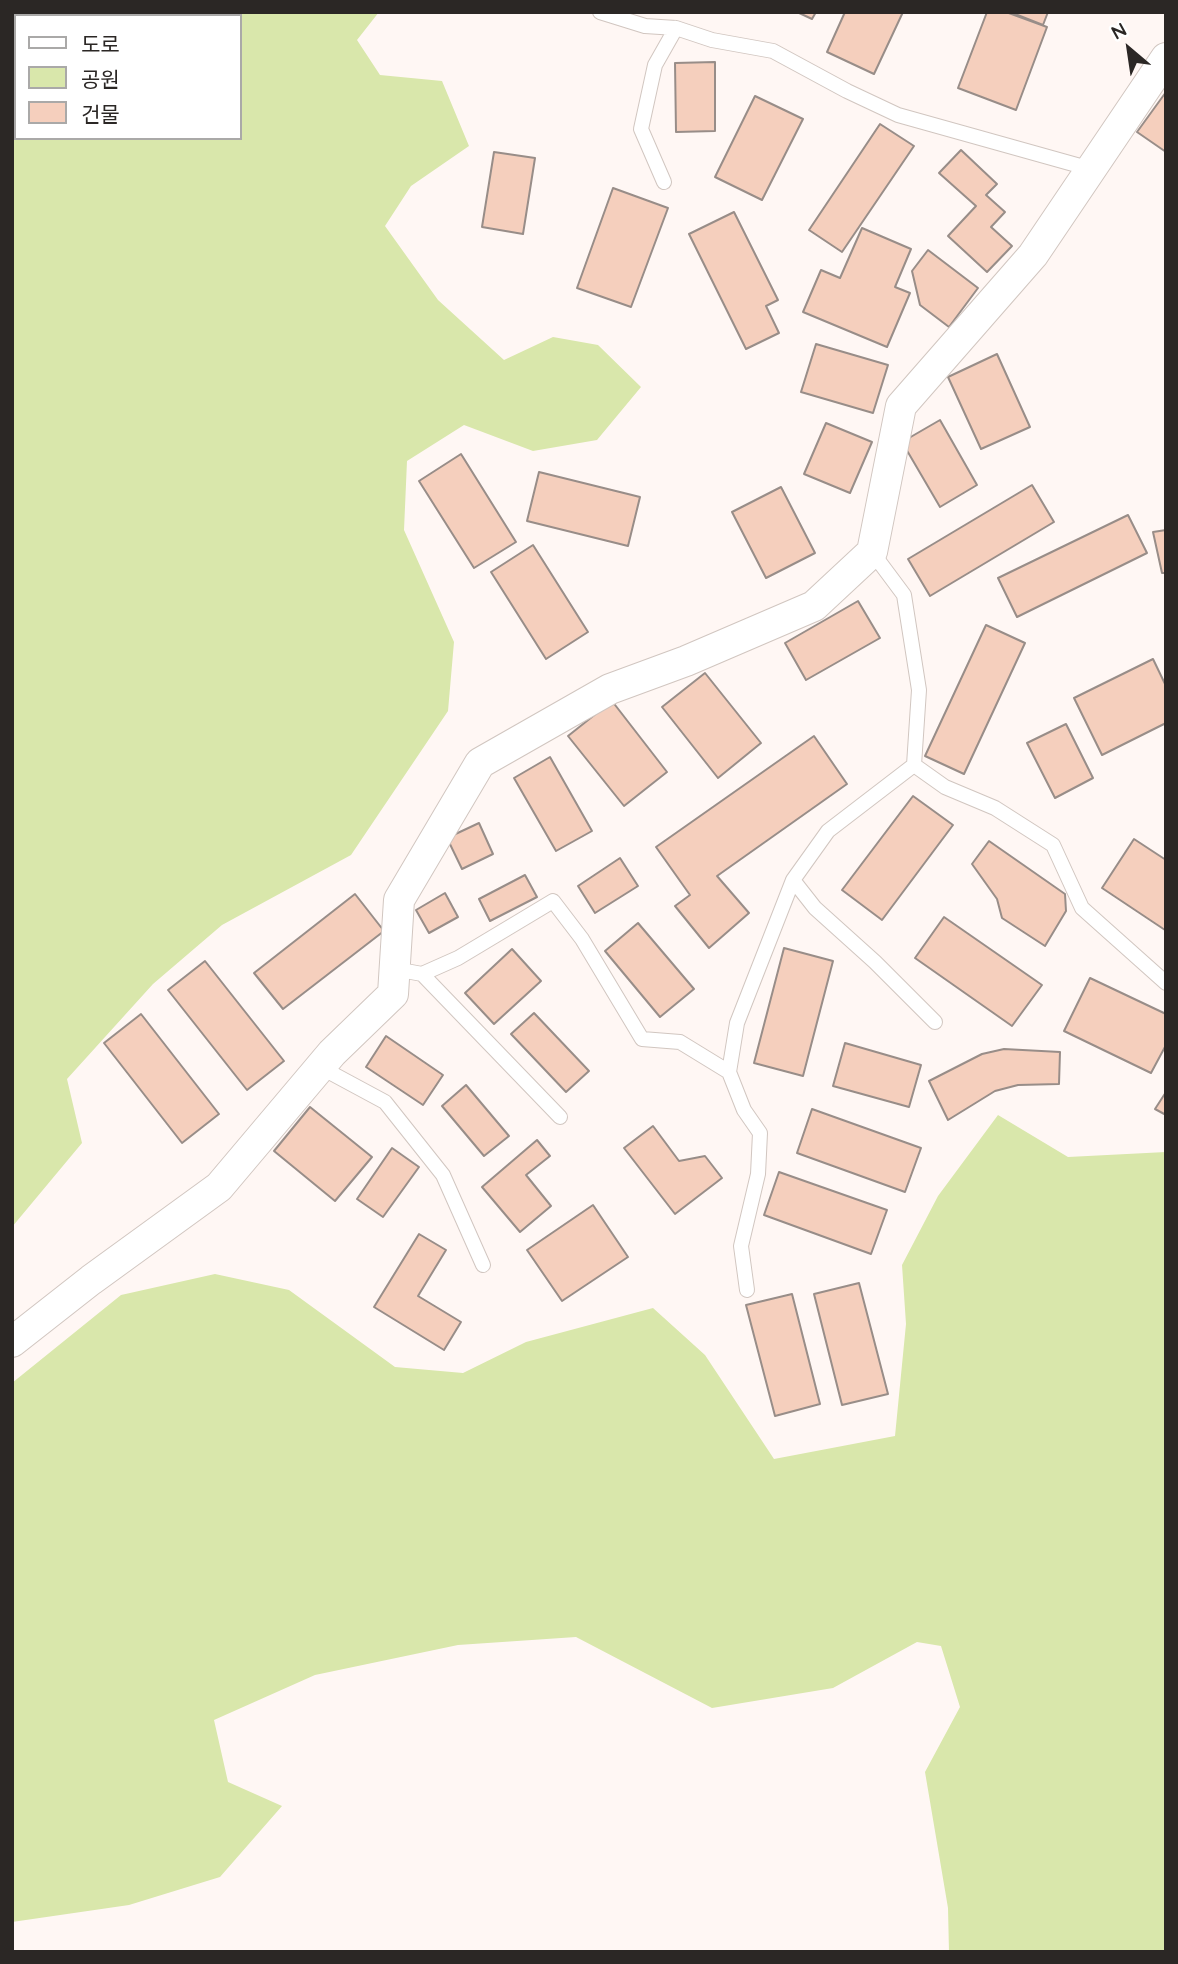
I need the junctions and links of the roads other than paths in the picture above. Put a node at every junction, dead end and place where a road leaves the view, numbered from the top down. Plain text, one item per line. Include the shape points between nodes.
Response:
1 (600, 12) edge
2 (676, 28) junction
3 (1166, 58) edge
4 (1091, 169) junction
5 (664, 182) dead end
6 (872, 552) junction
7 (914, 765) junction
8 (793, 880) junction
9 (408, 972) junction
10 (1166, 983) edge
11 (935, 1022) dead end
12 (320, 1067) junction
13 (729, 1072) junction
14 (560, 1117) dead end
15 (483, 1265) dead end
16 (747, 1290) dead end
17 (12, 1342) edge

1 - 2 lane via 645,26
2 - 4 lane via 773,51 898,115
2 - 5 lane via 655,65 641,129
3 - 4 street
4 - 6 street via 1033,255 901,406
6 - 7 lane via 904,595 919,690
6 - 9 street via 814,606 610,688 480,763 399,900
7 - 8 lane via 828,831
7 - 10 lane via 945,788 995,808 1053,845 1082,908
8 - 11 lane via 815,908
8 - 13 lane via 737,1023
9 - 12 street via 393,994
9 - 13 lane via 458,958 554,901 642,1040 680,1042
9 - 14 lane
12 - 15 lane via 385,1102 443,1175
12 - 17 street via 219,1187
13 - 16 lane via 744,1110 760,1133 758,1174 741,1246

